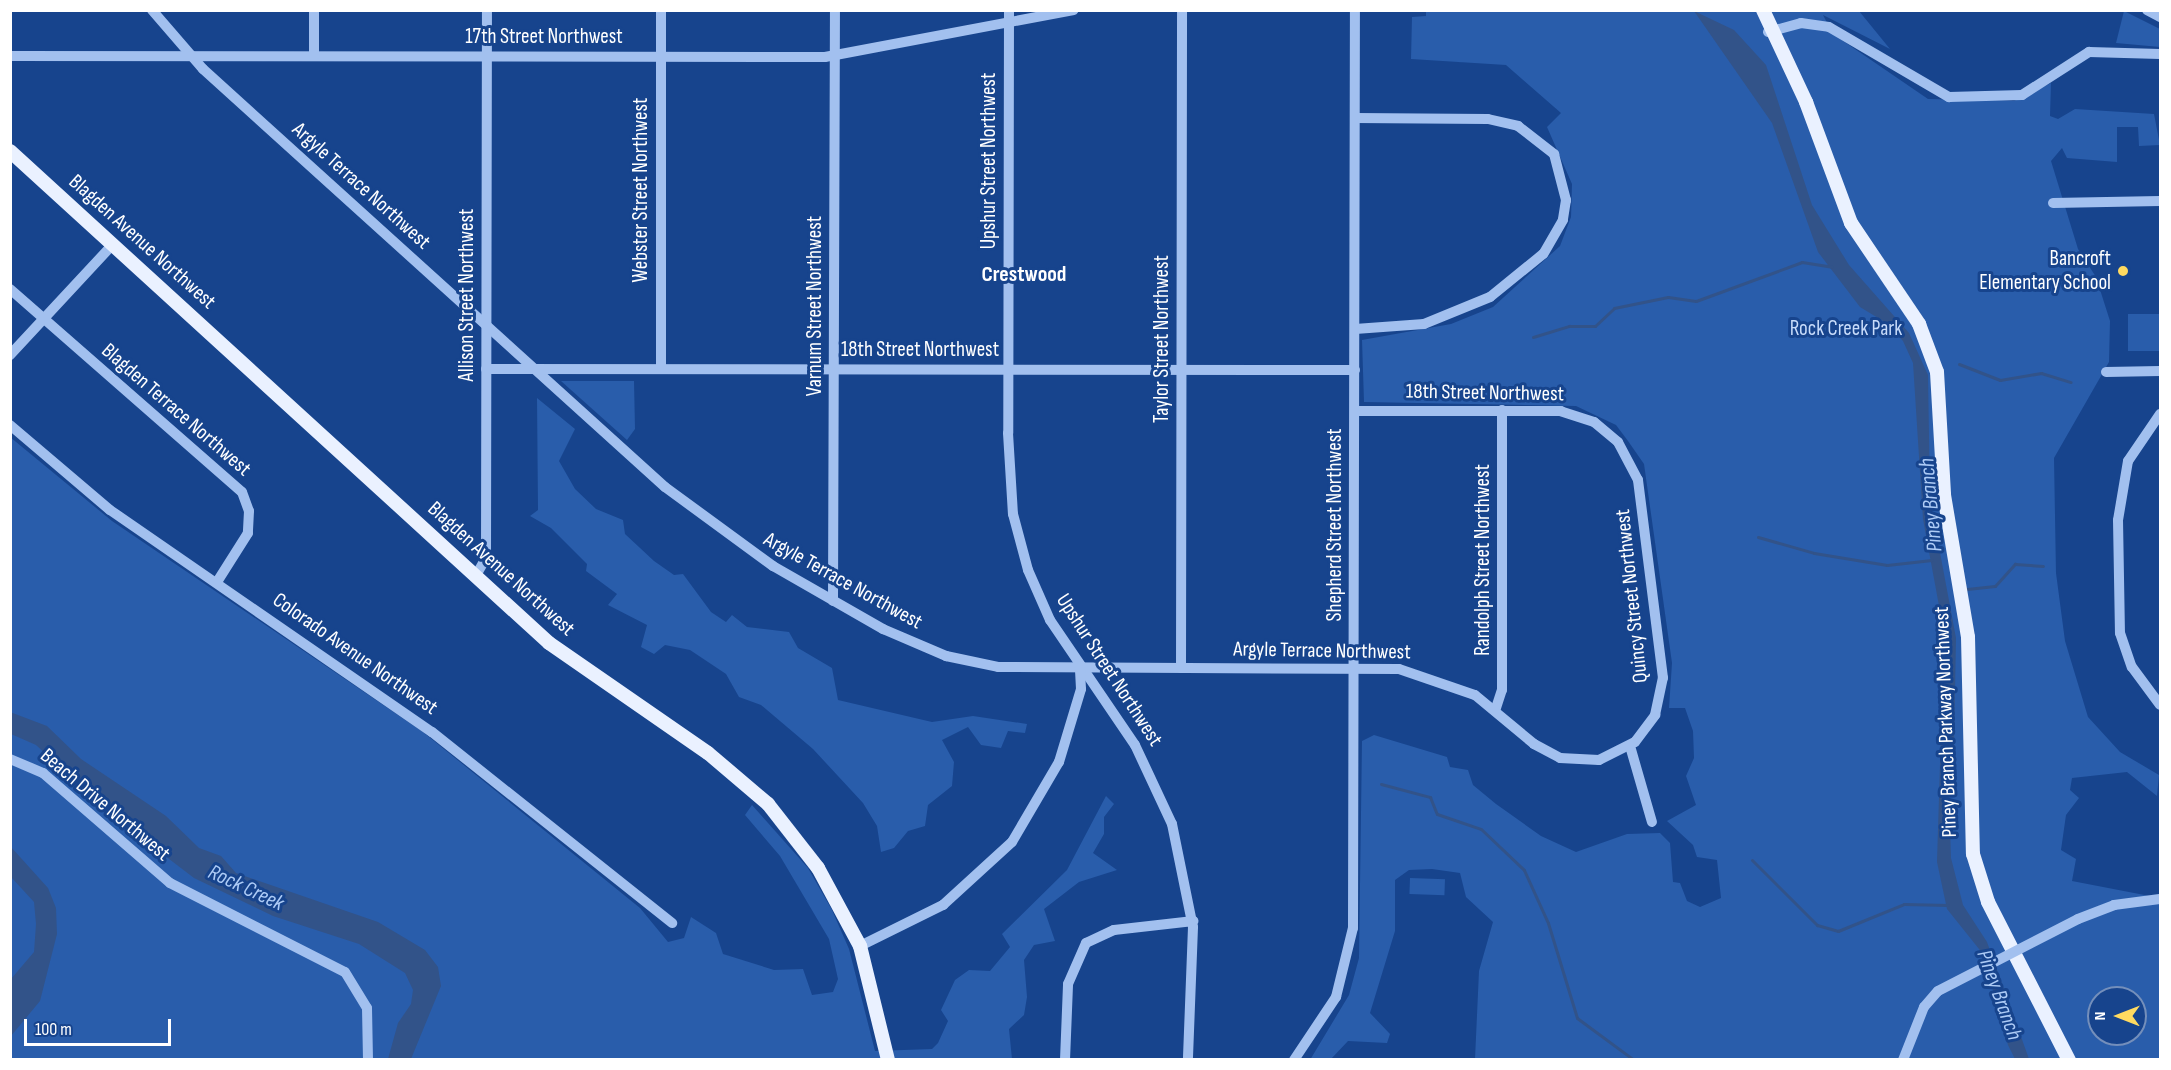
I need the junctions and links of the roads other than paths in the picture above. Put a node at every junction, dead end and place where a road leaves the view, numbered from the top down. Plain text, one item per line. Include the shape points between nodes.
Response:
1 (152, 10) edge
2 (314, 10) edge
3 (488, 10) edge
4 (661, 10) edge
5 (835, 10) edge
6 (1009, 10) edge
7 (1074, 10) edge
8 (1182, 10) edge
9 (1355, 10) edge
10 (1763, 10) edge
11 (2147, 10) edge
12 (2160, 17) edge
13 (1009, 23) junction
14 (1768, 32) junction
15 (2160, 54) edge
16 (10, 56) edge
17 (191, 56) junction
18 (314, 56) junction
19 (487, 56) junction
20 (835, 56) junction
21 (661, 57) junction
22 (1355, 118) junction
23 (10, 151) edge
24 (2160, 201) edge
25 (2053, 203) dead end
26 (113, 244) junction
27 (10, 289) edge
28 (44, 319) junction
29 (486, 328) junction
30 (1355, 329) junction
31 (10, 355) edge
32 (486, 369) junction
33 (531, 369) junction
34 (661, 369) junction
35 (835, 369) junction
36 (1008, 370) junction
37 (1355, 370) junction
38 (1181, 371) junction
39 (2160, 371) edge
40 (2106, 372) dead end
41 (1502, 410) junction
42 (1355, 411) junction
43 (2160, 414) edge
44 (10, 425) edge
45 (1610, 434) joint
46 (475, 577) junction
47 (217, 582) junction
48 (833, 602) junction
49 (1354, 667) junction
50 (1080, 668) junction
51 (1181, 668) junction
52 (2160, 705) edge
53 (1496, 708) junction
54 (1630, 746) junction
55 (10, 759) edge
56 (1652, 822) dead end
57 (2160, 899) edge
58 (1192, 921) junction
59 (672, 923) dead end
60 (860, 946) junction
61 (368, 1059) edge
62 (888, 1059) edge
63 (1065, 1059) edge
64 (1188, 1059) edge
65 (1294, 1059) edge
66 (1903, 1059) edge
67 (2069, 1059) edge

1 - 17 street, Argyle Terrace Northwest
2 - 18 street
3 - 19 street, Allison Street Northwest
4 - 21 street, Webster Street Northwest
5 - 20 street, Varnum Street Northwest
6 - 13 street, Upshur Street Northwest
7 - 13 street, 17th Street Northwest
8 - 38 street, Taylor Street Northwest
9 - 22 street, Shepherd Street Northwest
10 - 14 main road, Piney Branch Parkway Northwest
11 - 12 street
13 - 20 street, 17th Street Northwest
13 - 36 street, Upshur Street Northwest
14 - 15 street via 1793,23 1829,27 1949,97 2022,95 2089,52
14 - 67 main road, Piney Branch Parkway Northwest via 1800,88 1851,222 1919,324 1937,372 1944,495 1968,637 1972,854 1992,910
16 - 17 street, 17th Street Northwest
17 - 18 street, 17th Street Northwest
17 - 29 street, Argyle Terrace Northwest
18 - 19 street, 17th Street Northwest
19 - 21 street, 17th Street Northwest
19 - 29 street, Allison Street Northwest
20 - 21 street, 17th Street Northwest
20 - 35 street, Varnum Street Northwest
21 - 34 street, Webster Street Northwest
22 - 30 street, Shepherd Street Northwest
22 - 30 street via 1510,123 1554,154 1566,200 1563,220 1543,254 1490,297 1424,324
23 - 26 main road, Blagden Avenue Northwest
24 - 25 street
26 - 28 street
26 - 46 main road, Blagden Avenue Northwest
27 - 28 street, Blagden Terrace Northwest
28 - 31 street
28 - 47 street, Blagden Terrace Northwest via 242,492 249,511 248,533
29 - 32 street, Allison Street Northwest
29 - 33 street, Argyle Terrace Northwest
30 - 37 street, Shepherd Street Northwest
32 - 33 street, 18th Street Northwest
32 - 46 street, Allison Street Northwest via 486,558
33 - 34 street, 18th Street Northwest
33 - 48 street, Argyle Terrace Northwest via 711,524
34 - 35 street, 18th Street Northwest
35 - 36 street, 18th Street Northwest
35 - 48 street, Varnum Street Northwest
36 - 38 street, 18th Street Northwest
36 - 50 street, Upshur Street Northwest via 1009,483 1017,533 1038,595
37 - 38 street, 18th Street Northwest
37 - 42 street, Shepherd Street Northwest
38 - 51 street, Taylor Street Northwest
39 - 40 street
41 - 42 street, 18th Street Northwest
41 - 45 street, 18th Street Northwest via 1571,413
41 - 53 street, Randolph Street Northwest via 1502,690
42 - 49 street, Shepherd Street Northwest
43 - 52 street via 2128,461 2118,520 2120,633 2137,676
44 - 47 street, Colorado Avenue Northwest via 101,503
45 - 54 street, Quincy Street Northwest via 1628,454 1638,480 1662,668 1658,708
46 - 60 main road, Blagden Avenue Northwest via 549,643 754,790 804,848
47 - 59 street, Colorado Avenue Northwest via 432,732
48 - 50 street, Argyle Terrace Northwest via 958,660 1006,668
49 - 51 street, Argyle Terrace Northwest
49 - 53 street, Argyle Terrace Northwest via 1429,675
49 - 65 street, Shepherd Street Northwest via 1350,948 1334,1002
50 - 51 street, Argyle Terrace Northwest
50 - 58 street, Upshur Street Northwest via 1131,738 1159,791 1180,852
50 - 60 street via 1081,689 1055,773 1012,842 943,905
53 - 54 street, Argyle Terrace Northwest via 1534,744 1560,758 1592,761
54 - 56 street
55 - 61 street, Beach Drive Northwest via 43,773 170,883 345,972 368,1008
57 - 66 street, bridge via 2114,905 2078,919 1938,991 1924,1007
58 - 63 street via 1113,930 1086,943 1068,984
58 - 64 street, Upshur Street Northwest
60 - 62 main road, Blagden Avenue Northwest

